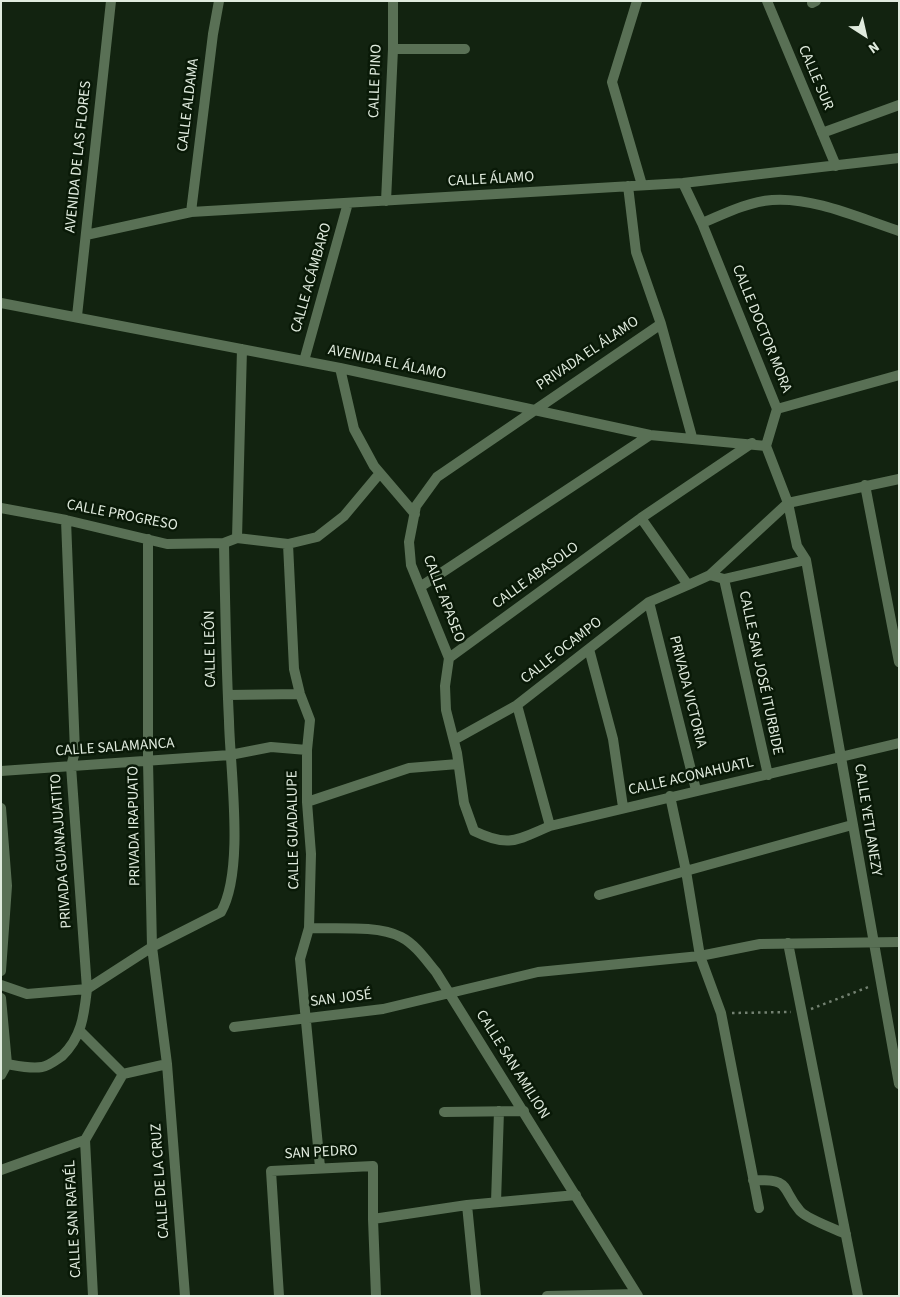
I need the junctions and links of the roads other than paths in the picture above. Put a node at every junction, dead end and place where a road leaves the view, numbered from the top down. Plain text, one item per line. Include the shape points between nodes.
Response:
1 (111, 1) edge
2 (219, 1) edge
3 (393, 1) edge
4 (637, 1) edge
5 (767, 1) edge
6 (394, 49) junction
7 (465, 49) dead end
8 (899, 105) edge
9 (822, 134) junction
10 (899, 158) edge
11 (836, 166) junction
12 (683, 183) junction
13 (642, 185) junction
14 (628, 186) junction
15 (386, 201) junction
16 (348, 203) junction
17 (192, 212) junction
18 (702, 223) junction
19 (899, 231) edge
20 (86, 235) junction
21 (1, 303) edge
22 (77, 316) junction
23 (661, 324) junction
24 (242, 349) junction
25 (304, 361) junction
26 (340, 368) junction
27 (899, 375) edge
28 (777, 409) junction
29 (533, 410) junction
30 (650, 435) junction
31 (692, 437) junction
32 (752, 443) junction
33 (766, 446) junction
34 (380, 473) junction
35 (899, 479) edge
36 (865, 485) junction
37 (788, 502) junction
38 (1, 508) edge
39 (415, 514) junction
40 (641, 518) junction
41 (66, 520) junction
42 (237, 538) junction
43 (148, 539) junction
44 (224, 543) junction
45 (288, 544) junction
46 (806, 560) junction
47 (710, 575) junction
48 (724, 578) junction
49 (688, 586) junction
50 (420, 587) junction
51 (649, 602) junction
52 (894, 616) edge
53 (588, 649) junction
54 (449, 658) junction
55 (899, 662) edge
56 (300, 694) junction
57 (228, 695) junction
58 (517, 705) junction
59 (454, 740) junction
60 (899, 743) edge
61 (307, 750) junction
62 (230, 755) junction
63 (842, 756) junction
64 (148, 761) junction
65 (458, 764) junction
66 (71, 766) junction
67 (1, 771) edge
68 (768, 775) junction
69 (696, 790) junction
70 (670, 796) junction
71 (307, 802) junction
72 (1, 808) edge
73 (623, 808) junction
74 (852, 825) junction
75 (550, 826) junction
76 (491, 840) joint
77 (686, 871) junction
78 (599, 895) dead end
79 (309, 928) junction
80 (872, 942) junction
81 (899, 942) edge
82 (788, 943) junction
83 (152, 947) junction
84 (700, 956) junction
85 (1, 971) edge
86 (1, 985) edge
87 (87, 989) junction
88 (450, 994) junction
89 (1, 998) edge
90 (306, 1019) junction
91 (234, 1027) dead end
92 (80, 1031) junction
93 (7, 1064) junction
94 (167, 1064) junction
95 (123, 1074) junction
96 (1, 1075) edge
97 (899, 1084) edge
98 (499, 1111) junction
99 (524, 1111) junction
100 (444, 1112) dead end
101 (85, 1140) junction
102 (320, 1167) junction
103 (1, 1170) edge
104 (753, 1180) junction
105 (576, 1195) junction
106 (496, 1202) junction
107 (467, 1205) junction
108 (758, 1208) dead end
109 (373, 1219) junction
110 (846, 1234) junction
111 (637, 1295) edge
112 (93, 1296) edge
113 (185, 1296) edge
114 (279, 1296) edge
115 (376, 1296) edge
116 (476, 1296) edge
117 (547, 1296) edge
118 (858, 1296) edge

1 - 20 street, AVENIDA DE LAS FLORES
2 - 17 street, CALLE ALDAMA
3 - 6 street, CALLE PINO
4 - 13 street via 612,82
5 - 9 street, CALLE SUR
6 - 7 street
6 - 15 street, CALLE PINO
8 - 9 street
9 - 11 street, CALLE SUR
10 - 11 street, CALLE ÁLAMO
11 - 12 street, CALLE ÁLAMO
12 - 13 street, CALLE ÁLAMO
12 - 18 street, CALLE DOCTOR MORA
13 - 14 street, CALLE ÁLAMO
14 - 15 street, CALLE ÁLAMO
14 - 23 street via 636,252
15 - 16 street, CALLE ÁLAMO
16 - 17 street, CALLE ÁLAMO
16 - 25 street, CALLE ACÁMBARO
17 - 20 street, CALLE ÁLAMO
18 - 19 street via 738,208 771,200 805,202
18 - 28 street, CALLE DOCTOR MORA
20 - 22 street, AVENIDA DE LAS FLORES
21 - 22 street, AVENIDA EL ÁLAMO
22 - 24 street, AVENIDA EL ÁLAMO
23 - 29 street, PRIVADA EL ÁLAMO
23 - 31 street
24 - 25 street, AVENIDA EL ÁLAMO
24 - 42 street
25 - 26 street, AVENIDA EL ÁLAMO
26 - 29 street, AVENIDA EL ÁLAMO
26 - 34 street via 354,429
27 - 28 street
28 - 33 street, CALLE DOCTOR MORA
29 - 30 street, AVENIDA EL ÁLAMO
29 - 39 street, CALLE APASEO via 438,477 416,506
30 - 31 street, AVENIDA EL ÁLAMO
30 - 50 street
31 - 32 street, AVENIDA EL ÁLAMO
32 - 33 street, AVENIDA EL ÁLAMO
32 - 40 street, CALLE ABASOLO
33 - 37 street
34 - 39 street
34 - 45 street via 337,521 316,537
35 - 36 street
36 - 37 street
36 - 52 street
37 - 46 street via 797,546
37 - 47 street
38 - 41 street, CALLE PROGRESO
39 - 50 street, CALLE APASEO via 409,542 411,565
40 - 49 street
40 - 54 street, CALLE ABASOLO
41 - 43 street, CALLE PROGRESO
41 - 66 street, PRIVADA GUANAJUATITO via 75,752
42 - 44 street, CALLE PROGRESO
42 - 45 street
43 - 44 street, CALLE PROGRESO via 168,544
43 - 64 street, PRIVADA IRAPUATO
44 - 57 street, CALLE LEÓN
45 - 56 street, CALLE GUADALUPE via 294,669
46 - 48 street
46 - 63 street, CALLE YETLANEZY
47 - 48 street, CALLE SAN JOSÉ ITURBIDE
47 - 49 street
48 - 68 street, CALLE SAN JOSÉ ITURBIDE
49 - 51 street, CALLE OCAMPO
50 - 54 street, CALLE APASEO
51 - 53 street, CALLE OCAMPO
51 - 69 street, PRIVADA VICTORIA
52 - 55 street
53 - 58 street, CALLE OCAMPO
53 - 73 street via 612,740
54 - 59 street, CALLE APASEO via 446,710
56 - 57 street
56 - 61 street, CALLE GUADALUPE via 310,720
57 - 62 street, CALLE LEÓN
58 - 59 street, CALLE OCAMPO
58 - 75 street
59 - 65 street, CALLE APASEO
60 - 63 street, CALLE ACONAHUATL
61 - 62 street, CALLE SALAMANCA via 271,747
61 - 71 street, CALLE GUADALUPE
62 - 64 street, CALLE SALAMANCA
62 - 83 street, CALLE LEÓN via 235,846 226,902 221,912
63 - 68 street, CALLE ACONAHUATL
63 - 74 street, CALLE YETLANEZY
64 - 66 street, CALLE SALAMANCA
64 - 83 street, PRIVADA IRAPUATO
65 - 71 street via 409,768
65 - 76 street, CALLE APASEO via 464,803 474,831
66 - 67 street, CALLE SALAMANCA
66 - 87 street, PRIVADA GUANAJUATITO
68 - 69 street, CALLE ACONAHUATL
69 - 70 street, CALLE ACONAHUATL
70 - 73 street, CALLE ACONAHUATL
70 - 77 street
71 - 79 street, CALLE GUADALUPE via 311,854
72 - 85 street via 7,886
73 - 75 street, CALLE ACONAHUATL
74 - 77 street
74 - 80 street, CALLE YETLANEZY
75 - 76 street, CALLE ACONAHUATL via 513,842
77 - 78 street
77 - 84 street
79 - 88 street, CALLE SAN AMILION via 386,931 402,937 436,972
79 - 90 street, CALLE GUADALUPE via 300,959
80 - 81 street, SAN JOSÉ
80 - 82 street, SAN JOSÉ
80 - 97 street, CALLE YETLANEZY
82 - 84 street, SAN JOSÉ via 760,944
82 - 110 street
83 - 87 street
83 - 94 street, PRIVADA IRAPUATO
84 - 88 street, SAN JOSÉ via 538,972
84 - 104 street via 721,1013
86 - 87 street via 27,994
87 - 92 street, PRIVADA GUANAJUATITO
88 - 90 street, SAN JOSÉ via 383,1009
88 - 99 street, CALLE SAN AMILION
89 - 93 street
90 - 91 street, SAN JOSÉ
90 - 102 street, CALLE GUADALUPE
92 - 93 street, PRIVADA GUANAJUATITO via 69,1049 43,1067
92 - 95 street
93 - 96 street
94 - 95 street
94 - 113 street, CALLE DE LA CRUZ
95 - 101 street
98 - 99 street
98 - 100 street
98 - 106 street
99 - 105 street, CALLE SAN AMILION
101 - 103 street
101 - 112 street, CALLE SAN RAFAÉL
102 - 109 street, SAN PEDRO via 373,1166
102 - 114 street, SAN PEDRO via 271,1171
104 - 108 street
104 - 110 street via 773,1180 786,1186 801,1213
105 - 106 street
105 - 111 street, CALLE SAN AMILION
106 - 107 street
107 - 109 street
107 - 116 street
109 - 115 street
110 - 118 street
111 - 117 street

